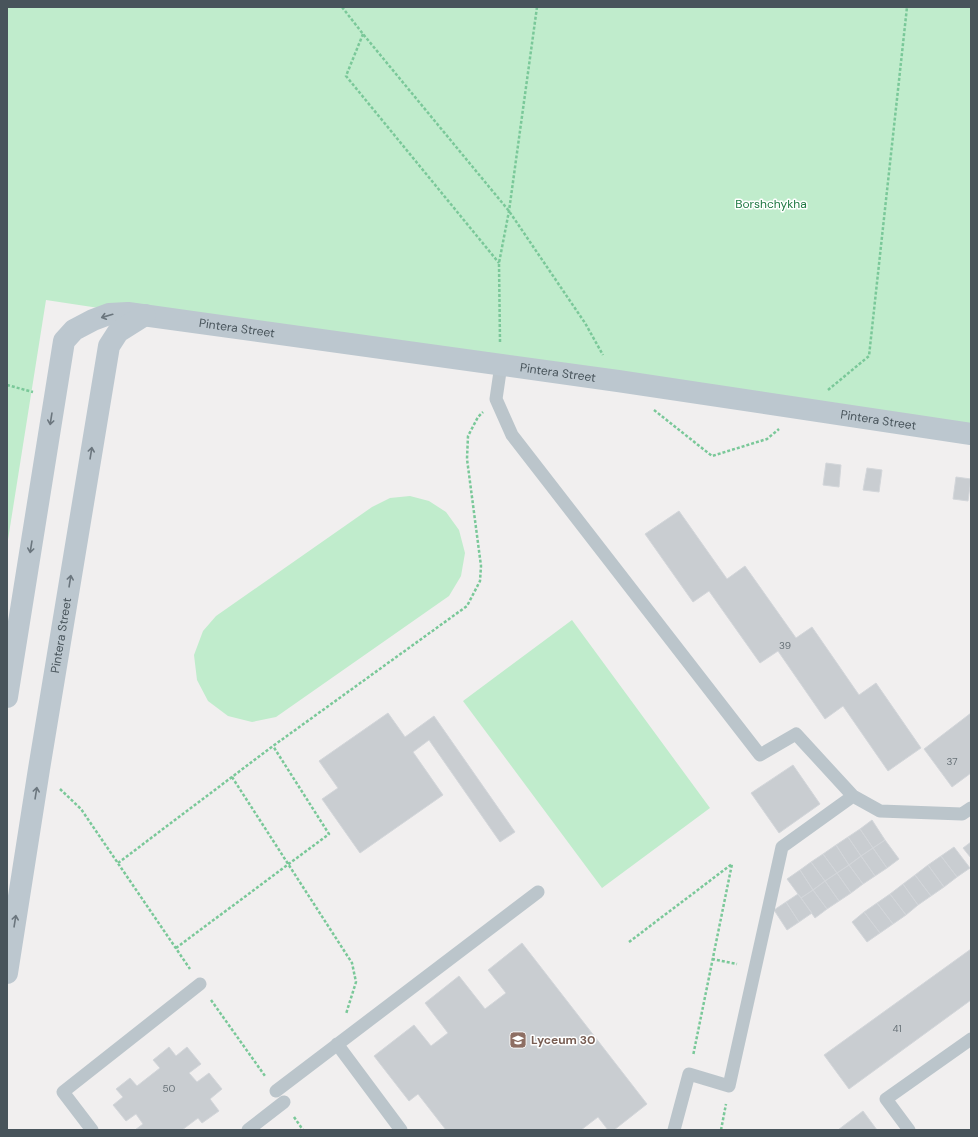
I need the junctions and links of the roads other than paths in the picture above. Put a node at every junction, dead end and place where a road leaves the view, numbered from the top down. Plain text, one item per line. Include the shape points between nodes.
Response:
1 (145, 315) junction
2 (501, 365) junction
3 (971, 434) edge
4 (7, 698) edge
5 (853, 796) junction
6 (971, 808) edge
7 (538, 892) dead end
8 (7, 973) edge
9 (200, 984) road end
10 (971, 1039) edge
11 (337, 1044) junction
12 (276, 1091) road end
13 (284, 1102) road end
14 (92, 1130) edge
15 (248, 1130) edge
16 (401, 1130) edge
17 (674, 1130) edge
18 (909, 1130) edge

1 - 2 street, Pintera Street
1 -> 4 street, Pintera Street via 109,314 74,330 64,341
8 -> 1 street, Pintera Street via 108,346 118,332
2 - 3 street, Pintera Street
2 - 5 lane via 496,399 512,435 760,756 796,734
5 - 6 lane via 880,811 962,814
5 - 17 lane via 782,847 729,1086 689,1074
7 - 11 lane
9 - 14 lane via 63,1092
10 - 18 lane via 886,1099
11 - 12 lane
11 - 16 lane
13 - 15 lane

